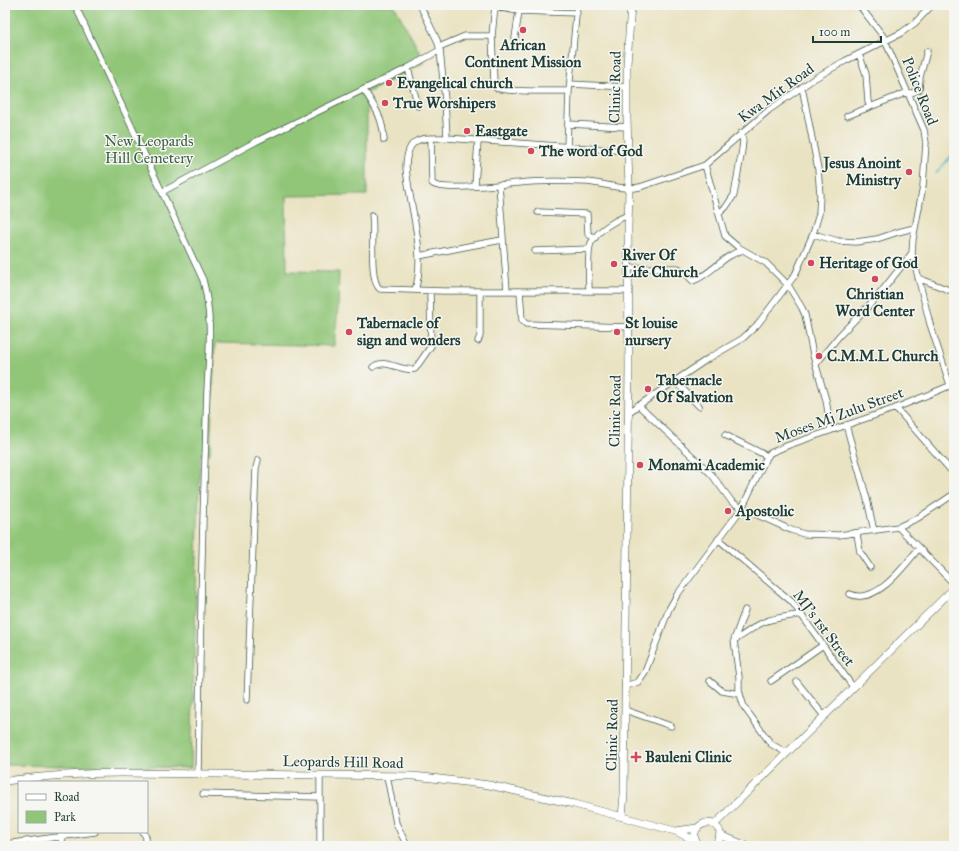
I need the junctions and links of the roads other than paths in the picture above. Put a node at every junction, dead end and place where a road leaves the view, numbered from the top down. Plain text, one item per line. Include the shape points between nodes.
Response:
1 (76, 5) edge
2 (420, 5) edge
3 (577, 5) edge
4 (630, 5) edge
5 (859, 5) edge
6 (932, 5) edge
7 (495, 6) edge
8 (520, 11) junction
9 (577, 13) junction
10 (492, 36) junction
11 (515, 38) dead end
12 (886, 41) junction
13 (440, 48) junction
14 (927, 51) dead end
15 (859, 54) junction
16 (408, 68) junction
17 (570, 84) junction
18 (627, 87) junction
19 (802, 87) junction
20 (364, 90) junction
21 (569, 91) junction
22 (909, 93) junction
23 (418, 106) dead end
24 (870, 106) junction
25 (847, 116) dead end
26 (568, 124) junction
27 (627, 127) junction
28 (741, 133) junction
29 (431, 138) junction
30 (447, 138) junction
31 (384, 140) dead end
32 (478, 141) junction
33 (567, 146) junction
34 (628, 150) junction
35 (705, 165) junction
36 (475, 186) junction
37 (499, 186) junction
38 (629, 189) junction
39 (162, 192) junction
40 (538, 212) dead end
41 (719, 213) junction
42 (372, 215) dead end
43 (628, 215) junction
44 (914, 228) junction
45 (813, 234) junction
46 (595, 238) junction
47 (502, 240) junction
48 (589, 249) junction
49 (743, 250) junction
50 (535, 251) dead end
51 (912, 253) junction
52 (419, 256) junction
53 (628, 268) junction
54 (918, 278) junction
55 (788, 285) junction
56 (415, 290) junction
57 (430, 291) junction
58 (480, 291) junction
59 (507, 291) junction
60 (520, 291) junction
61 (589, 291) junction
62 (628, 291) junction
63 (954, 292) edge
64 (629, 327) junction
65 (478, 341) dead end
66 (816, 364) junction
67 (373, 367) dead end
68 (675, 381) junction
69 (952, 385) edge
70 (638, 405) junction
71 (699, 406) dead end
72 (896, 408) junction
73 (628, 412) junction
74 (846, 425) junction
75 (831, 430) junction
76 (725, 435) dead end
77 (767, 456) junction
78 (258, 460) dead end
79 (954, 474) edge
80 (954, 494) edge
81 (742, 508) junction
82 (898, 528) junction
83 (874, 531) junction
84 (857, 534) junction
85 (718, 539) junction
86 (919, 548) junction
87 (870, 567) dead end
88 (954, 584) edge
89 (954, 588) edge
90 (850, 594) dead end
91 (745, 610) dead end
92 (802, 614) junction
93 (734, 640) junction
94 (823, 645) junction
95 (710, 680) dead end
96 (771, 681) dead end
97 (796, 682) dead end
98 (625, 686) junction
99 (853, 687) junction
100 (740, 694) junction
101 (247, 700) dead end
102 (625, 710) junction
103 (824, 716) junction
104 (671, 726) dead end
105 (787, 753) junction
106 (198, 774) junction
107 (320, 776) junction
108 (387, 776) junction
109 (5, 781) edge
110 (204, 794) dead end
111 (320, 797) junction
112 (622, 817) junction
113 (714, 825) junction
114 (697, 828) junction
115 (675, 831) junction
116 (86, 833) edge
117 (143, 833) edge
118 (720, 835) junction
119 (60, 836) junction
120 (698, 843) edge
121 (5, 845) edge
122 (716, 845) edge
123 (64, 846) edge
124 (146, 846) edge
125 (320, 846) edge
126 (407, 846) edge
127 (727, 846) edge
128 (747, 846) edge

1 - 39 street
2 - 13 street
3 - 9 street
4 - 18 street, Clinic Road
5 - 12 street, Police Road
6 - 12 street, Kwa Mit Road via 908,28
7 - 8 street
7 - 10 street
8 - 9 street
8 - 11 street
9 - 17 street
10 - 13 street via 465,36
10 - 21 street via 496,88
12 - 15 street, Kwa Mit Road
12 - 22 street, Police Road
13 - 16 street
13 - 30 street
14 - 22 street via 919,90
15 - 19 street, Kwa Mit Road
15 - 24 street via 866,74
16 - 20 street
16 - 23 street
17 - 18 street
17 - 21 street
18 - 27 street, Clinic Road
19 - 28 street, Kwa Mit Road
19 - 45 street via 820,178 819,214
20 - 31 street via 381,121
20 - 39 street via 257,141
21 - 26 street
22 - 24 street
22 - 44 street, Police Road via 922,123 926,143 922,193
24 - 25 street
26 - 27 street
26 - 33 street
27 - 34 street, Clinic Road
28 - 35 street, Kwa Mit Road
28 - 41 street via 742,150 734,195
29 - 30 street
29 - 36 street via 433,185
29 - 52 street via 419,139 413,144 406,158
30 - 32 street
32 - 33 street
32 - 36 street
33 - 34 street
34 - 38 street, Clinic Road
35 - 38 street, Kwa Mit Road
35 - 41 street
36 - 37 street
37 - 38 street via 535,181 587,182
37 - 47 street
38 - 43 street, Clinic Road
39 - 106 street via 202,280 210,315
40 - 46 street via 587,214 588,234
41 - 49 street via 725,236
42 - 56 street via 376,286 383,290
43 - 46 street via 612,222
43 - 53 street, Clinic Road
44 - 45 street via 877,239 856,242 838,241
44 - 51 street, Police Road
45 - 55 street
46 - 48 street
47 - 52 street
47 - 59 street
48 - 50 street
48 - 61 street
49 - 53 street via 730,254 693,281 678,268
49 - 55 street via 766,263
51 - 54 street, Police Road
51 - 66 street via 878,296 838,336
52 - 56 street via 419,274
53 - 62 street, Clinic Road
54 - 63 street
54 - 69 street, Police Road via 930,324
55 - 66 street via 805,315
55 - 68 street via 751,332
56 - 57 street
57 - 58 street
57 - 67 street via 430,346 415,369 379,364
58 - 59 street
58 - 65 street
59 - 60 street
60 - 61 street
60 - 64 street via 522,320 526,324
61 - 62 street
62 - 64 street, Clinic Road
64 - 73 street, Clinic Road
66 - 75 street
68 - 70 street
68 - 71 street
69 - 72 street, Moses Mj Zulu Street
70 - 73 street
70 - 81 street via 712,475 732,502
72 - 74 street, Moses Mj Zulu Street
72 - 79 street
73 - 98 street, Clinic Road
74 - 75 street, Moses Mj Zulu Street
74 - 83 street
75 - 77 street, Moses Mj Zulu Street via 775,450
76 - 77 street
77 - 81 street, Moses Mj Zulu Street
78 - 101 street
80 - 82 street
81 - 84 street via 804,534
81 - 85 street, Moses Mj Zulu Street
82 - 83 street
82 - 86 street
83 - 84 street
84 - 87 street via 860,552
85 - 92 street, MJ’s 1st Street via 784,594
85 - 98 street, Moses Mj Zulu Street via 669,609 645,672 638,682
86 - 88 street
86 - 90 street via 891,581 879,589 860,597
89 - 99 street
91 - 93 street
92 - 93 street via 763,622
92 - 94 street, MJ’s 1st Street
93 - 100 street
94 - 96 street
94 - 99 street, MJ’s 1st Street
95 - 100 street via 722,691
97 - 103 street
98 - 102 street, Clinic Road
99 - 103 street
100 - 105 street via 744,706 771,744
102 - 104 street
102 - 112 street, Clinic Road
103 - 105 street
105 - 113 street
106 - 107 street, Leopards Hill Road
106 - 109 street, Leopards Hill Road via 85,773
107 - 108 street, Leopards Hill Road
107 - 111 street
108 - 112 street, Leopards Hill Road via 422,777 489,785
108 - 126 street via 396,823
110 - 111 street
111 - 125 street
112 - 115 street, Leopards Hill Road
113 - 114 street, Leopards Hill Road via 706,823
113 - 118 street
114 - 115 street, Leopards Hill Road
114 - 120 street via 695,833
115 - 120 street, Leopards Hill Road
116 - 119 street
117 - 124 street via 146,837
118 - 122 street
118 - 128 street
119 - 121 street
119 - 123 street
122 - 127 street

